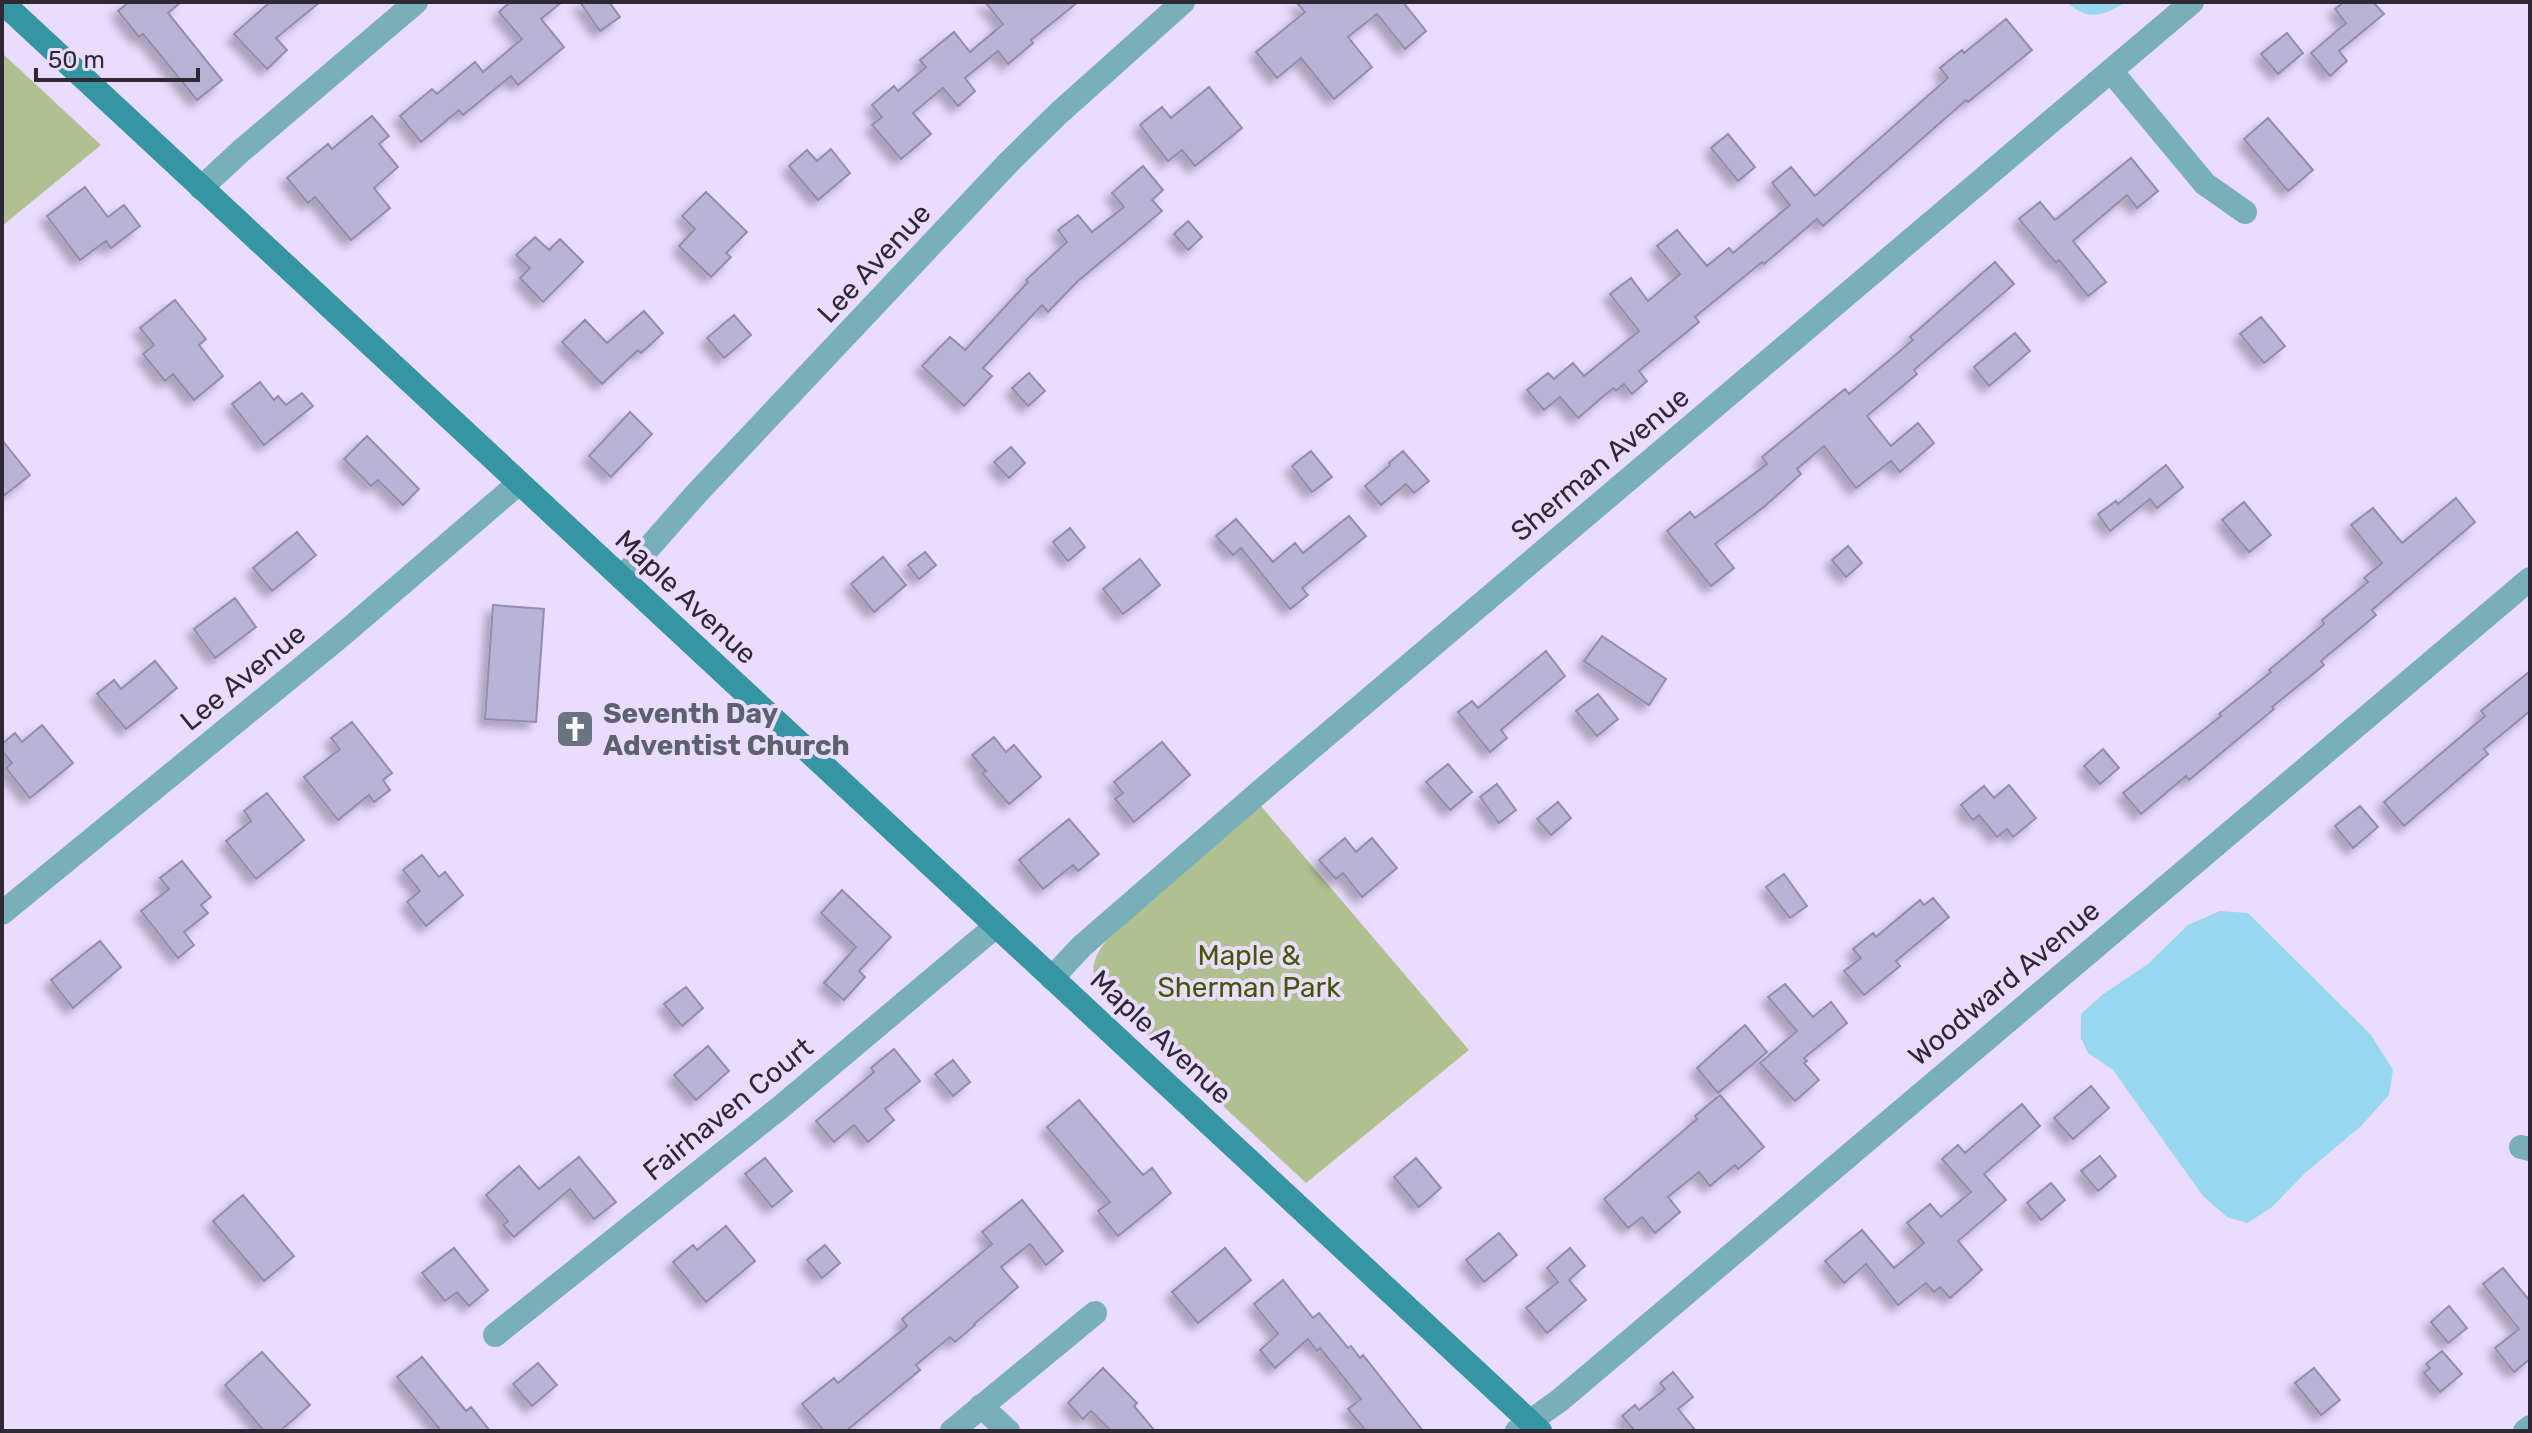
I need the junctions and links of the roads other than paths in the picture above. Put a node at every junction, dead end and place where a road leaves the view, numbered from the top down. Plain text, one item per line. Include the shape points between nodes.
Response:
1 (2, 2) edge
2 (416, 2) edge
3 (1183, 2) edge
4 (2192, 2) edge
5 (2111, 71) junction
6 (201, 188) junction
7 (2245, 212) dead end
8 (519, 483) junction
9 (622, 578) junction
10 (2530, 579) edge
11 (2, 913) edge
12 (996, 926) junction
13 (1052, 978) junction
14 (1095, 1313) dead end
15 (495, 1335) dead end
16 (981, 1406) junction
17 (2530, 1427) edge
18 (1529, 1428) edge
19 (952, 1431) edge
20 (1008, 1431) edge
21 (2525, 1431) edge

1 - 6 main road, Maple Avenue
2 - 6 street
3 - 9 street, Lee Avenue via 1009,162
4 - 5 street, Sherman Avenue
5 - 7 street via 2205,184
5 - 13 street, Sherman Avenue via 1251,800
6 - 8 main road, Maple Avenue
8 - 9 main road, Maple Avenue
8 - 11 street, Lee Avenue
9 - 12 main road, Maple Avenue
10 - 18 street, Woodward Avenue
12 - 13 main road, Maple Avenue
12 - 15 street, Fairhaven Court via 782,1106
13 - 18 main road, Maple Avenue
14 - 16 street
16 - 19 street
16 - 20 street
17 - 21 street

